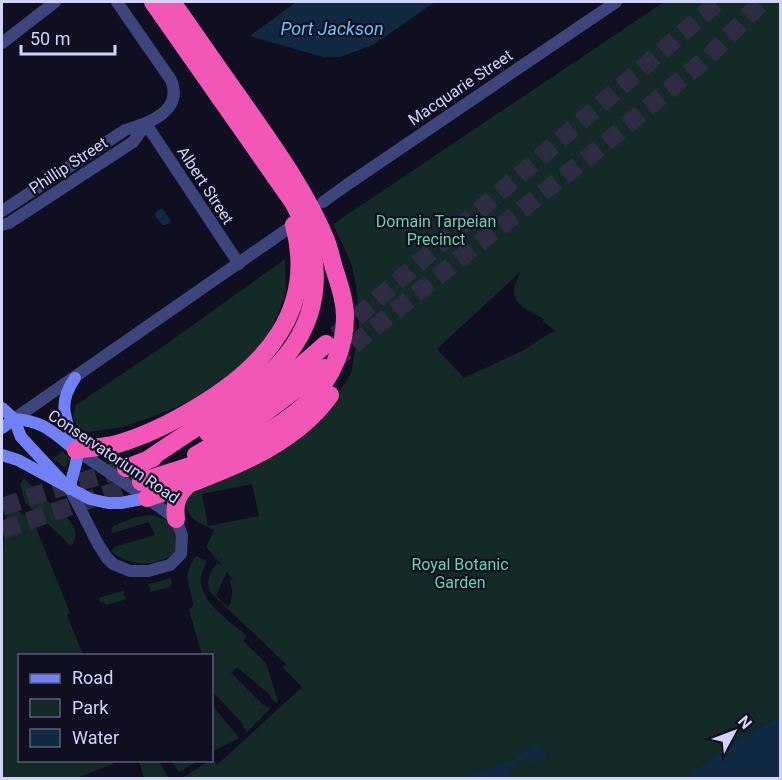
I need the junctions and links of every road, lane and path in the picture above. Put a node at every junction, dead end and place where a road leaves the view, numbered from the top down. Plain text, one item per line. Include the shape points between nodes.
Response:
1 (55, 2) edge
2 (117, 2) edge
3 (153, 2) edge
4 (172, 2) edge
5 (616, 2) edge
6 (2, 43) edge
7 (146, 124) junction
8 (323, 202) dead end
9 (2, 211) edge
10 (2, 225) edge
11 (289, 228) dead end
12 (315, 245) junction
13 (239, 264) junction
14 (326, 344) tunnel mouth
15 (324, 368) tunnel mouth
16 (75, 378) junction
17 (2, 408) edge
18 (14, 420) junction
19 (2, 428) edge
20 (76, 450) junction
21 (2, 455) edge
22 (141, 478) junction
23 (190, 483) junction
24 (70, 489) junction
25 (176, 519) junction

1 - 6 street
2 - 7 street, Phillip Street via 175,90 169,106
3 - 12 highway via 274,176 293,223
4 - 12 highway via 309,205
5 - 8 street, Macquarie Street
7 - 9 street, Phillip Street via 125,130
7 - 10 street, Phillip Street via 133,142
7 - 13 street, Albert Street
11 - 13 street
12 - 20 highway via 284,328 246,373 165,426 117,444
12 - 22 highway via 313,299 308,320 292,348 253,387
12 - 22 highway via 341,291 345,317 336,363 320,389 294,413 247,444 216,458
12 - 23 highway via 346,283 351,298 352,338 340,380 319,408 290,434 237,464
13 - 16 street
14 - 22 highway via 238,415 184,446
15 - 22 highway via 216,445
16 - 18 street
16 - 20 main road via 66,393 64,411
17 - 18 main road
18 - 19 main road
18 - 20 main road, Conservatorium Road via 40,424
18 - 24 main road via 21,437
20 - 22 street, Conservatorium Road via 90,461
20 - 24 main road
21 - 24 main road
22 - 23 highway
22 - 24 main road via 122,503 90,499
22 - 25 street, Conservatorium Road
23 - 25 highway via 176,500
24 - 25 street, Conservatorium Road via 107,558 125,570 152,570 175,561 183,545

